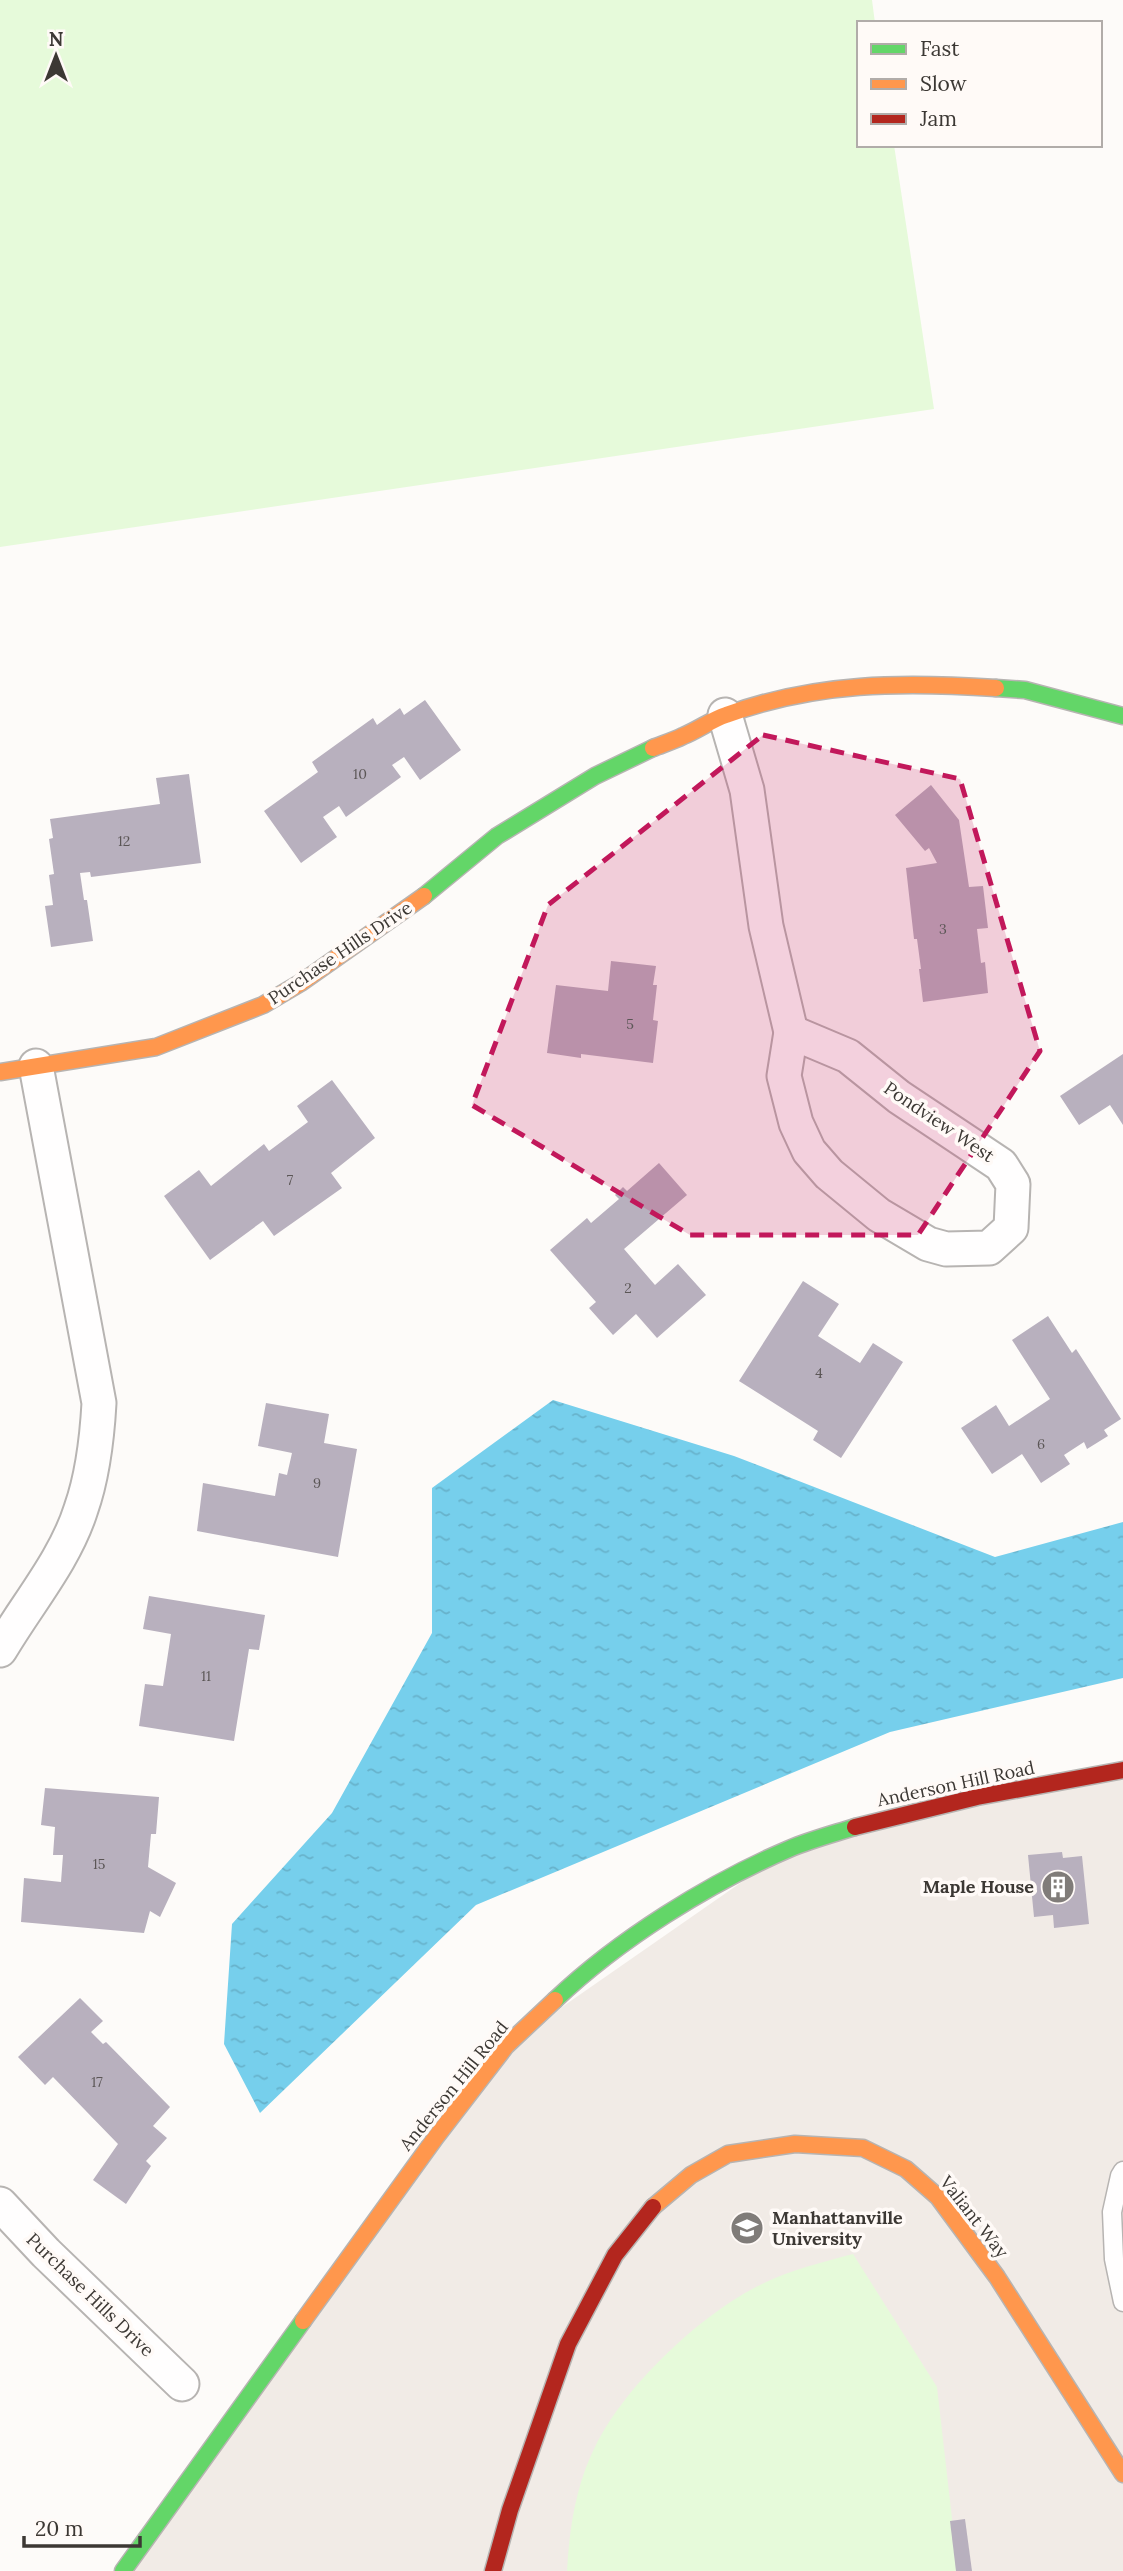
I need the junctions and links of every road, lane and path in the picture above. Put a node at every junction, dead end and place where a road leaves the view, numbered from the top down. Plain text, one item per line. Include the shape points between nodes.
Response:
1 (725, 715) junction
2 (1123, 716) edge
3 (791, 1032) junction
4 (36, 1066) junction
5 (0, 1072) edge
6 (0, 1650) edge
7 (1123, 1770) edge
8 (1123, 2171) edge
9 (0, 2204) edge
10 (1123, 2302) edge
11 (183, 2384) dead end
12 (1123, 2474) edge
13 (123, 2571) edge
14 (493, 2571) edge

1 - 2 street, Purchase Hills Drive via 803,694 874,684 938,684 1025,690
1 - 3 street, Pondview West via 747,790 765,926
1 - 4 street, Purchase Hills Drive via 595,776 497,836 398,916 263,1005 156,1047
3 - 3 street, Pondview West via 784,1076 796,1123 808,1151 829,1174 879,1215 946,1250 989,1248 1011,1228 1013,1184 1001,1165 848,1056
4 - 5 street, Purchase Hills Drive
4 - 6 street via 99,1403 97,1443 81,1511 62,1552
7 - 13 street, Anderson Hill Road via 863,1824 789,1849 638,1933 564,1991 506,2046 436,2137
8 - 10 lane via 1112,2212 1114,2259
9 - 11 street, Purchase Hills Drive
12 - 14 street, Valiant Way via 997,2277 938,2197 906,2169 863,2148 796,2144 728,2154 691,2175 655,2205 615,2255 568,2344

